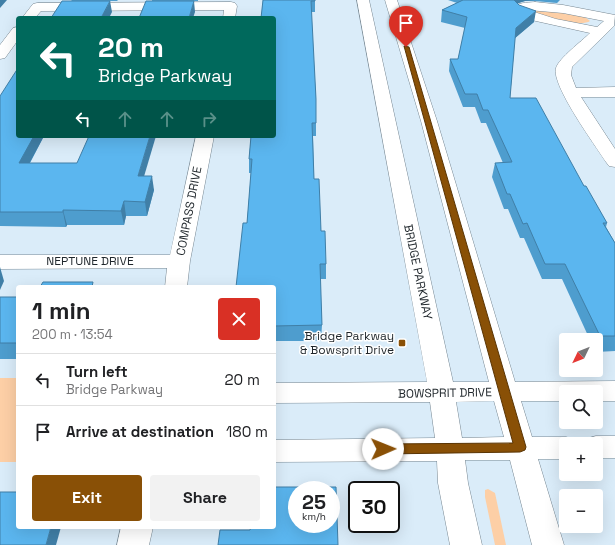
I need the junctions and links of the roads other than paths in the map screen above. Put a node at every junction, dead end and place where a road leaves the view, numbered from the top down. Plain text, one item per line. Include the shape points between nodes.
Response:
1 (363, 0) edge
2 (391, 0) edge
3 (230, 12) edge
4 (30, 16) edge
5 (614, 18) edge
6 (599, 31) junction
7 (16, 34) edge
8 (0, 55) edge
9 (615, 92) edge
10 (570, 93) junction
11 (204, 138) edge
12 (615, 162) edge
13 (179, 261) junction
14 (0, 262) edge
15 (176, 285) edge
16 (615, 391) edge
17 (442, 392) junction
18 (505, 392) junction
19 (276, 393) edge
20 (520, 447) junction
21 (603, 447) edge
22 (615, 447) edge
23 (450, 448) junction
24 (559, 448) edge
25 (276, 451) edge
26 (137, 529) edge
27 (133, 545) edge
28 (466, 545) edge
29 (548, 545) edge

1 - 17 street, BRIDGE PARKWAY
2 - 18 street via 429,121
3 - 4 street via 37,6
5 - 6 street
5 - 6 street via 546,5 527,5 518,9 531,17
6 - 10 street via 564,68 565,82
7 - 8 street
9 - 10 street
10 - 12 street
11 - 13 street, COMPASS DRIVE
13 - 14 street, NEPTUNE DRIVE
13 - 15 street, COMPASS DRIVE
16 - 18 street, BOWSPRIT DRIVE
17 - 18 street, BOWSPRIT DRIVE
17 - 19 street, BOWSPRIT DRIVE
17 - 23 street, BRIDGE PARKWAY
18 - 20 street
20 - 23 street
20 - 24 street
20 - 29 street
21 - 22 street
23 - 25 street
23 - 28 street, BRIDGE PARKWAY
26 - 27 street

